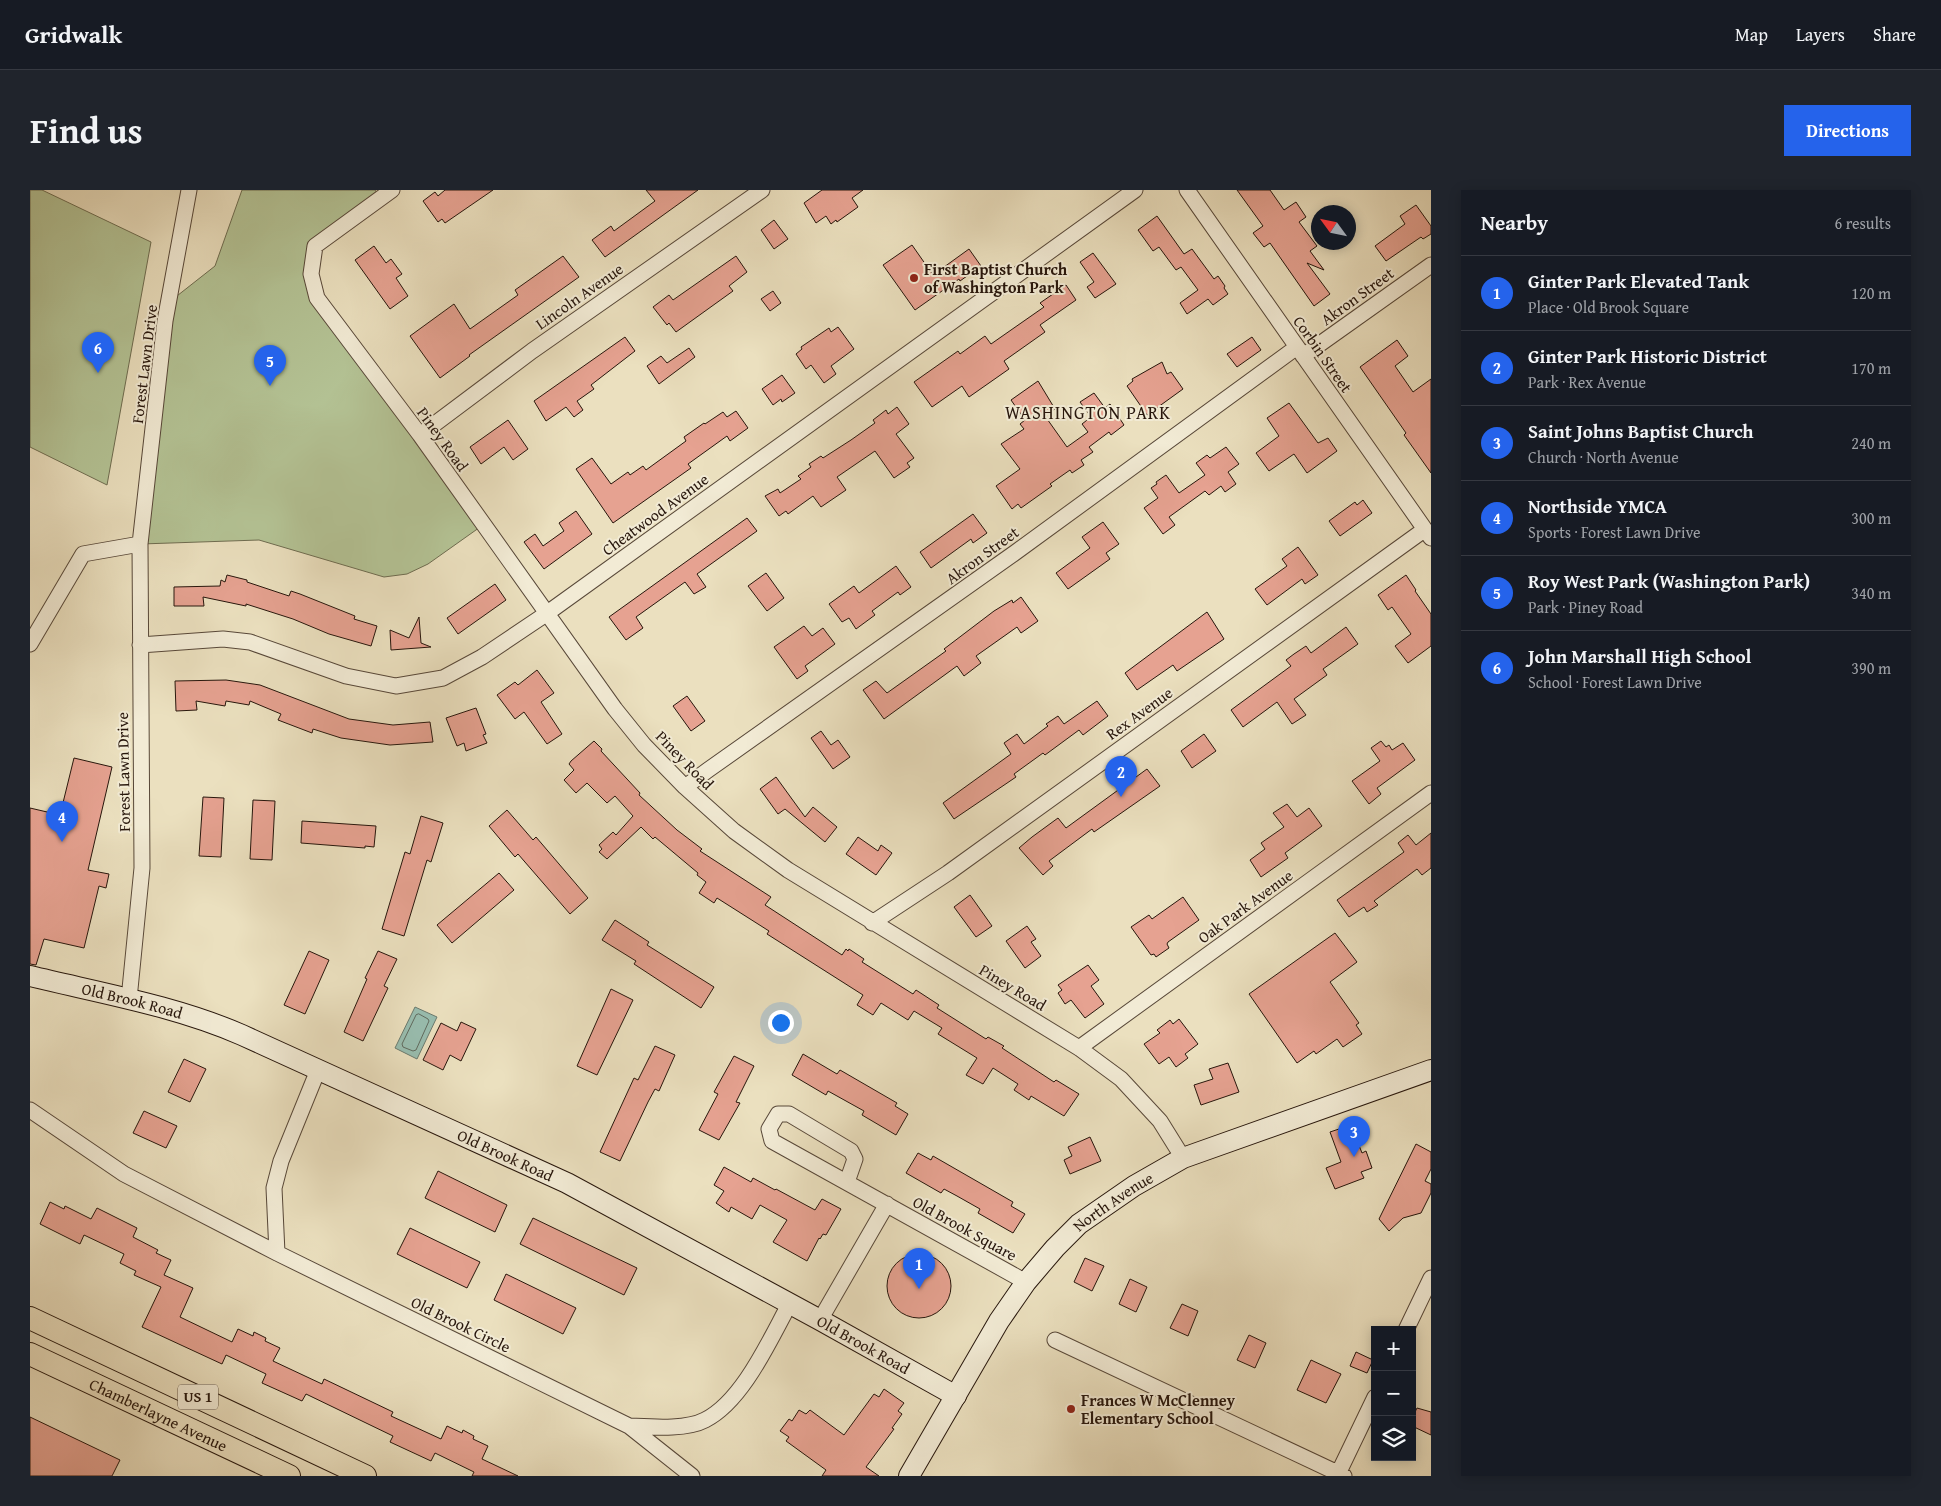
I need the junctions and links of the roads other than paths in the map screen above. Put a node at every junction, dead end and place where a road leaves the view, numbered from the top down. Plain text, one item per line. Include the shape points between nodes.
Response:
1 (189, 190) edge
2 (392, 190) edge
3 (762, 190) edge
4 (1135, 190) edge
5 (1187, 190) edge
6 (1431, 265) edge
7 (1300, 352) junction
8 (420, 435) junction
9 (1428, 534) edge
10 (140, 544) junction
11 (546, 614) junction
12 (30, 644) edge
13 (140, 645) junction
14 (685, 788) junction
15 (1431, 793) edge
16 (872, 923) junction
17 (30, 976) edge
18 (129, 999) junction
19 (1079, 1048) junction
20 (318, 1070) junction
21 (1431, 1070) edge
22 (30, 1110) edge
23 (1183, 1158) junction
24 (847, 1182) junction
25 (887, 1204) junction
26 (277, 1253) junction
27 (1431, 1278) edge
28 (1026, 1282) junction
29 (790, 1304) junction
30 (30, 1318) edge
31 (820, 1320) junction
32 (1408, 1326) edge
33 (1055, 1340) dead end
34 (30, 1354) edge
35 (956, 1396) junction
36 (1371, 1405) edge
37 (629, 1426) junction
38 (1340, 1475) edge
39 (289, 1476) edge
40 (365, 1476) edge
41 (692, 1476) edge
42 (909, 1476) edge

1 - 10 street, Forest Lawn Drive via 165,321
2 - 8 street, Piney Road via 316,246 311,274 317,298
3 - 8 street, Lincoln Avenue via 532,350
4 - 11 street, Cheatwood Avenue
5 - 7 street, Corbin Street
6 - 7 street, Akron Street
7 - 9 street, Corbin Street
7 - 14 street, Akron Street
8 - 11 street, Piney Road
9 - 16 street, Rex Avenue via 948,873
10 - 12 street via 83,554
10 - 13 street, Forest Lawn Drive
11 - 13 street, Cheatwood Avenue via 482,657 443,678 396,686 346,676 250,642 224,639
11 - 14 street, Piney Road via 624,721
13 - 18 street, Forest Lawn Drive via 142,868
14 - 16 street, Piney Road via 761,852
15 - 19 street, Oak Park Avenue
16 - 19 street, Piney Road
17 - 18 street, Old Brook Road
18 - 20 street, Old Brook Road via 219,1025
19 - 23 street, Piney Road via 1121,1079 1143,1101
20 - 26 street via 274,1188
20 - 29 street, Old Brook Road via 567,1183
21 - 23 street, North Avenue
22 - 26 street, Old Brook Circle via 124,1174
23 - 28 street, North Avenue via 1134,1186 1079,1224
24 - 24 street, Old Brook Square via 855,1159 851,1151 789,1114 778,1114 769,1129 772,1141
24 - 25 street, Old Brook Square
25 - 28 street, Old Brook Square
25 - 31 street, Old Brook Square
26 - 37 street, Old Brook Circle
27 - 32 street
28 - 35 street, North Avenue via 999,1321
29 - 31 street, Old Brook Road
29 - 37 street, Old Brook Circle via 746,1380 729,1402 705,1420 686,1425
30 - 40 main road, Chamberlayne Avenue / US 1
31 - 35 street, Old Brook Road
33 - 38 street
34 - 39 main road, Chamberlayne Avenue / US 1
35 - 42 street, North Avenue
36 - 38 street
37 - 41 street, Old Brook Circle

